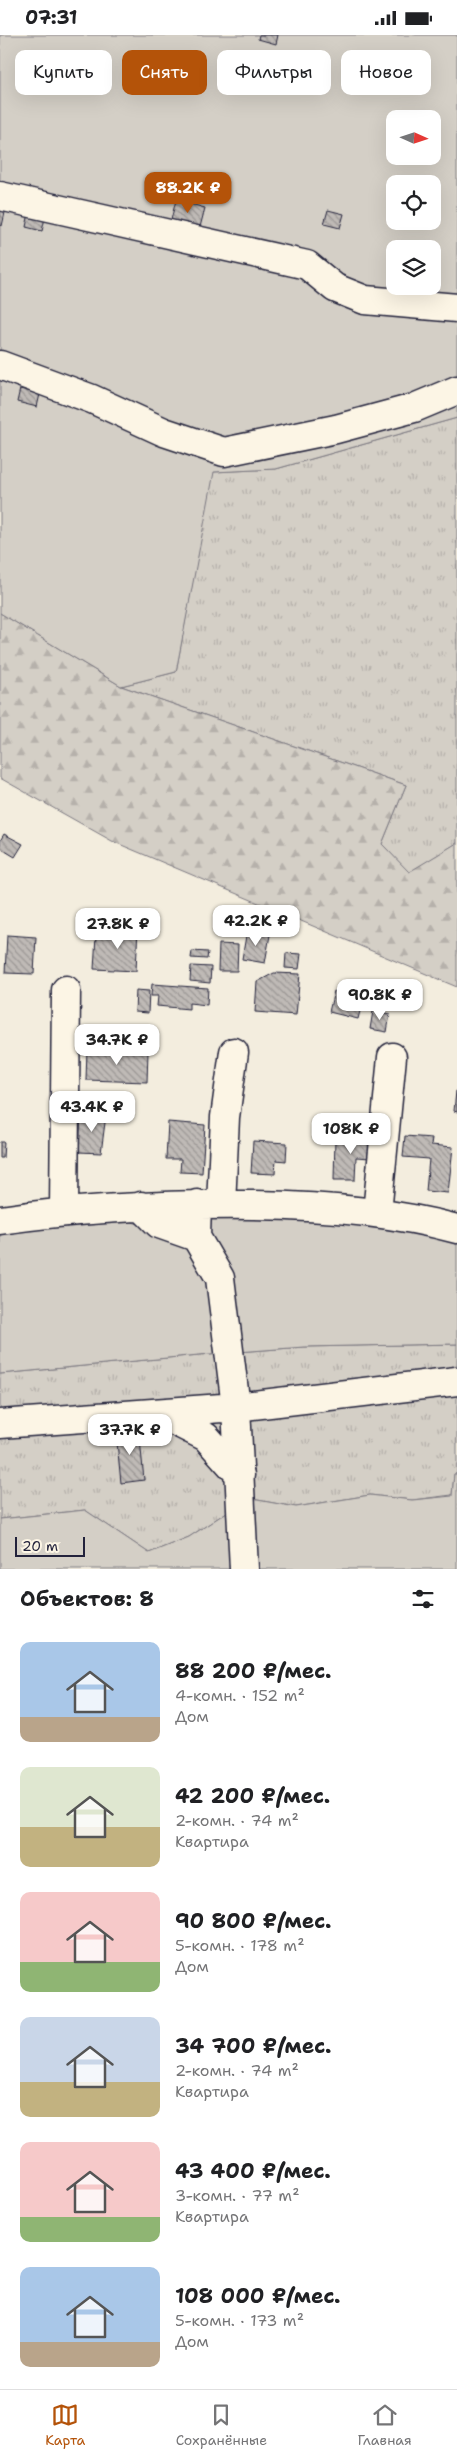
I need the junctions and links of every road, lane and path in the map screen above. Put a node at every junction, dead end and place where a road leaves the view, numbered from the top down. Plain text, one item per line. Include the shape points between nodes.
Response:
1 (0, 196) edge
2 (457, 308) edge
3 (0, 365) edge
4 (457, 389) edge
5 (66, 990) dead end
6 (234, 1052) dead end
7 (392, 1057) dead end
8 (209, 1204) junction
9 (141, 1205) junction
10 (64, 1211) junction
11 (377, 1213) junction
12 (0, 1220) edge
13 (457, 1229) edge
14 (196, 1237) junction
15 (457, 1381) edge
16 (236, 1407) junction
17 (158, 1413) junction
18 (0, 1424) edge
19 (240, 1475) junction
20 (244, 1569) edge

1 - 2 street via 308,265 335,288 365,299
3 - 4 street via 92,399 164,432 224,452 336,429 414,408
5 - 10 street
6 - 8 street
7 - 11 street
8 - 9 street
8 - 11 street via 320,1206
8 - 14 street
9 - 10 street
9 - 14 street via 159,1224
10 - 12 street
11 - 13 street
14 - 16 street via 220,1278
15 - 16 street
16 - 17 street
16 - 19 street
17 - 18 street
17 - 19 street via 206,1437
19 - 20 street

